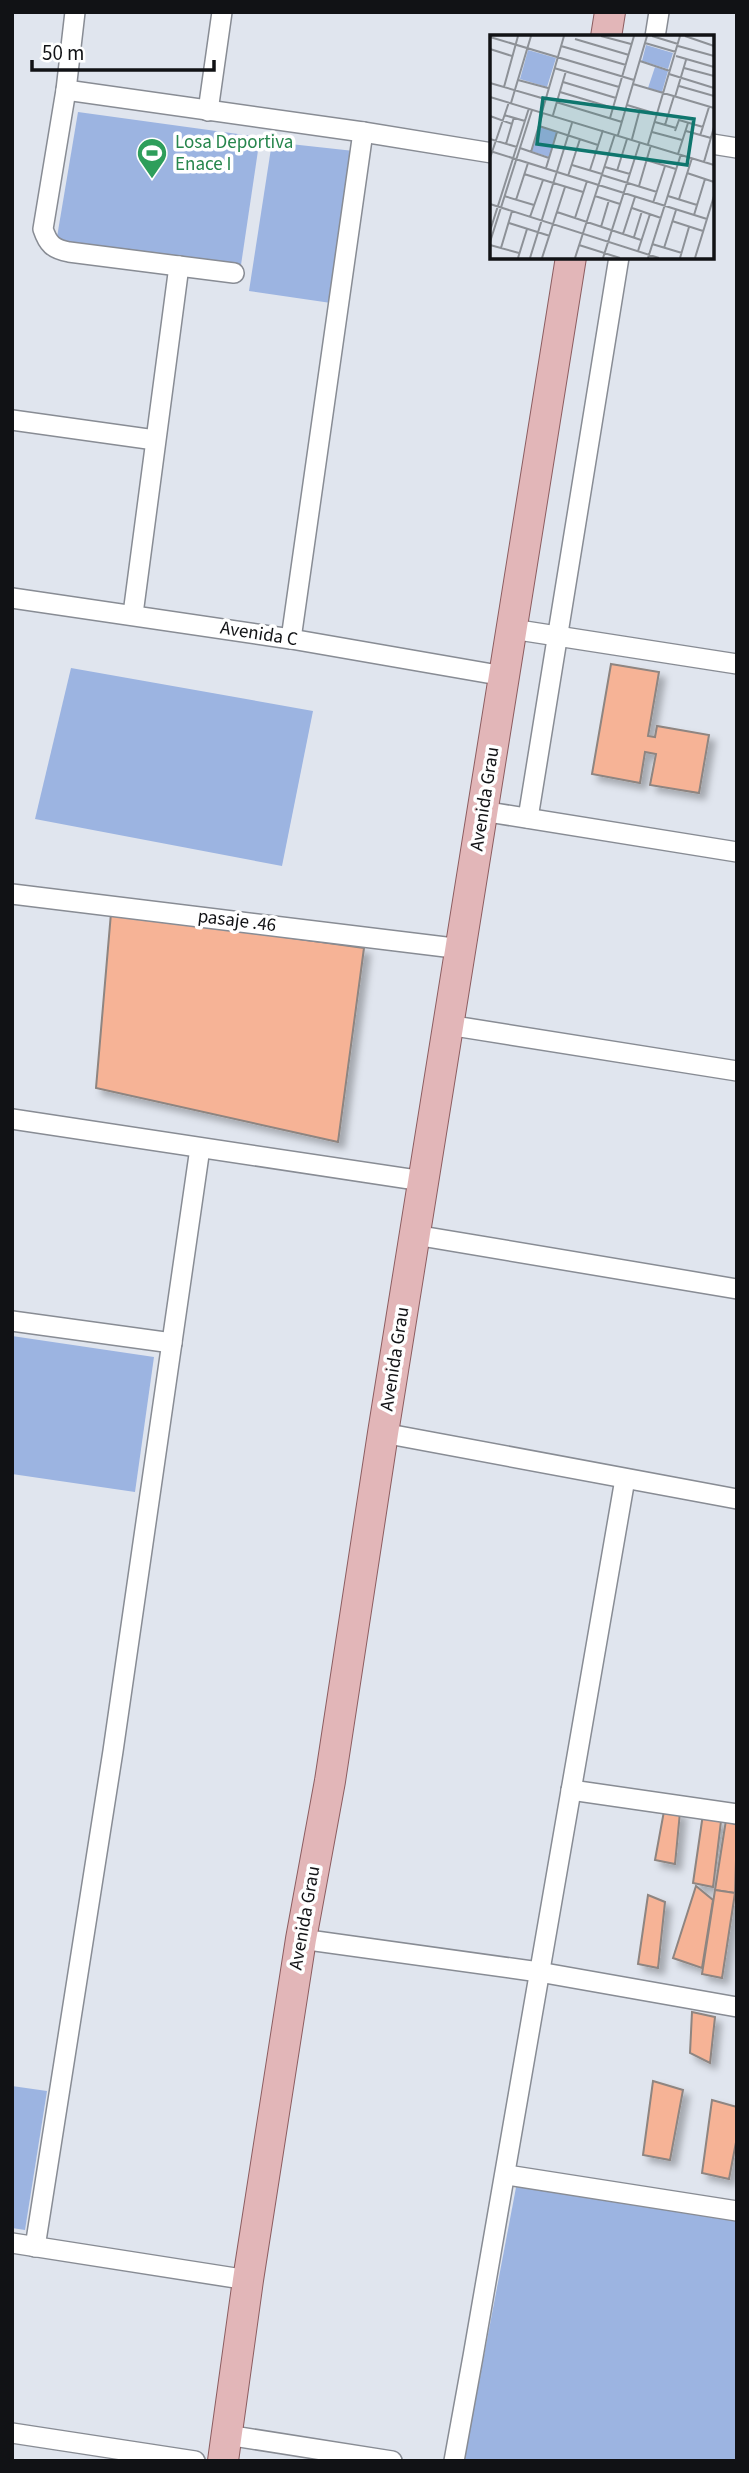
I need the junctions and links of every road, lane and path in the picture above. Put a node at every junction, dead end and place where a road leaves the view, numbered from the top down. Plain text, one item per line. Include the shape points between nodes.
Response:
1 (75, 12) edge
2 (222, 12) edge
3 (610, 12) edge
4 (659, 12) edge
5 (607, 35) edge
6 (655, 35) edge
7 (66, 90) junction
8 (208, 111) junction
9 (363, 132) junction
10 (714, 144) edge
11 (737, 148) edge
12 (490, 153) edge
13 (571, 259) edge
14 (618, 259) edge
15 (179, 266) junction
16 (233, 272) dead end
17 (12, 420) edge
18 (155, 440) junction
19 (12, 598) edge
20 (133, 614) junction
21 (512, 629) junction
22 (556, 636) junction
23 (291, 639) junction
24 (737, 664) edge
25 (504, 676) junction
26 (482, 811) junction
27 (528, 818) junction
28 (737, 852) edge
29 (12, 894) edge
30 (462, 949) junction
31 (448, 1025) junction
32 (737, 1071) edge
33 (12, 1119) edge
34 (200, 1149) junction
35 (423, 1181) junction
36 (415, 1235) junction
37 (737, 1289) edge
38 (12, 1321) edge
39 (172, 1343) junction
40 (383, 1433) junction
41 (625, 1479) junction
42 (737, 1499) edge
43 (571, 1790) junction
44 (737, 1814) edge
45 (301, 1939) junction
46 (539, 1972) junction
47 (737, 2007) edge
48 (507, 2175) junction
49 (737, 2211) edge
50 (12, 2243) edge
51 (35, 2247) junction
52 (248, 2280) junction
53 (12, 2433) edge
54 (225, 2448) edge
55 (195, 2461) edge
56 (392, 2461) edge
57 (454, 2461) edge

1 - 7 street
2 - 8 street
3 - 5 main road
4 - 6 street
7 - 8 street
7 - 15 street via 43,229 47,242 69,252
8 - 9 street
9 - 12 street
9 - 23 street
10 - 11 street
13 - 21 main road, Avenida Grau
14 - 22 street
15 - 16 street
15 - 18 street
17 - 18 street
18 - 20 street
19 - 20 street, Avenida C
20 - 23 street, Avenida C
21 - 22 street
21 - 25 main road, Avenida Grau
22 - 24 street
22 - 27 street
23 - 25 street, Avenida C
25 - 26 main road, Avenida Grau
26 - 27 street
26 - 30 main road, Avenida Grau
27 - 28 street
29 - 30 street, pasaje .46
30 - 31 main road, Avenida Grau
31 - 32 street
31 - 35 main road, Avenida Grau
33 - 34 street
34 - 35 street
34 - 39 street
35 - 36 main road, Avenida Grau
36 - 37 street
36 - 40 main road, Avenida Grau
38 - 39 street
39 - 51 street
40 - 41 street
40 - 45 main road, Avenida Grau
41 - 42 street
41 - 43 street
43 - 44 street
43 - 46 street
45 - 46 street
45 - 52 main road, Avenida Grau
46 - 47 street
46 - 48 street
48 - 49 street
48 - 57 street
50 - 51 street
51 - 52 street
52 - 54 main road, Avenida Grau
53 - 55 street
54 - 56 street

